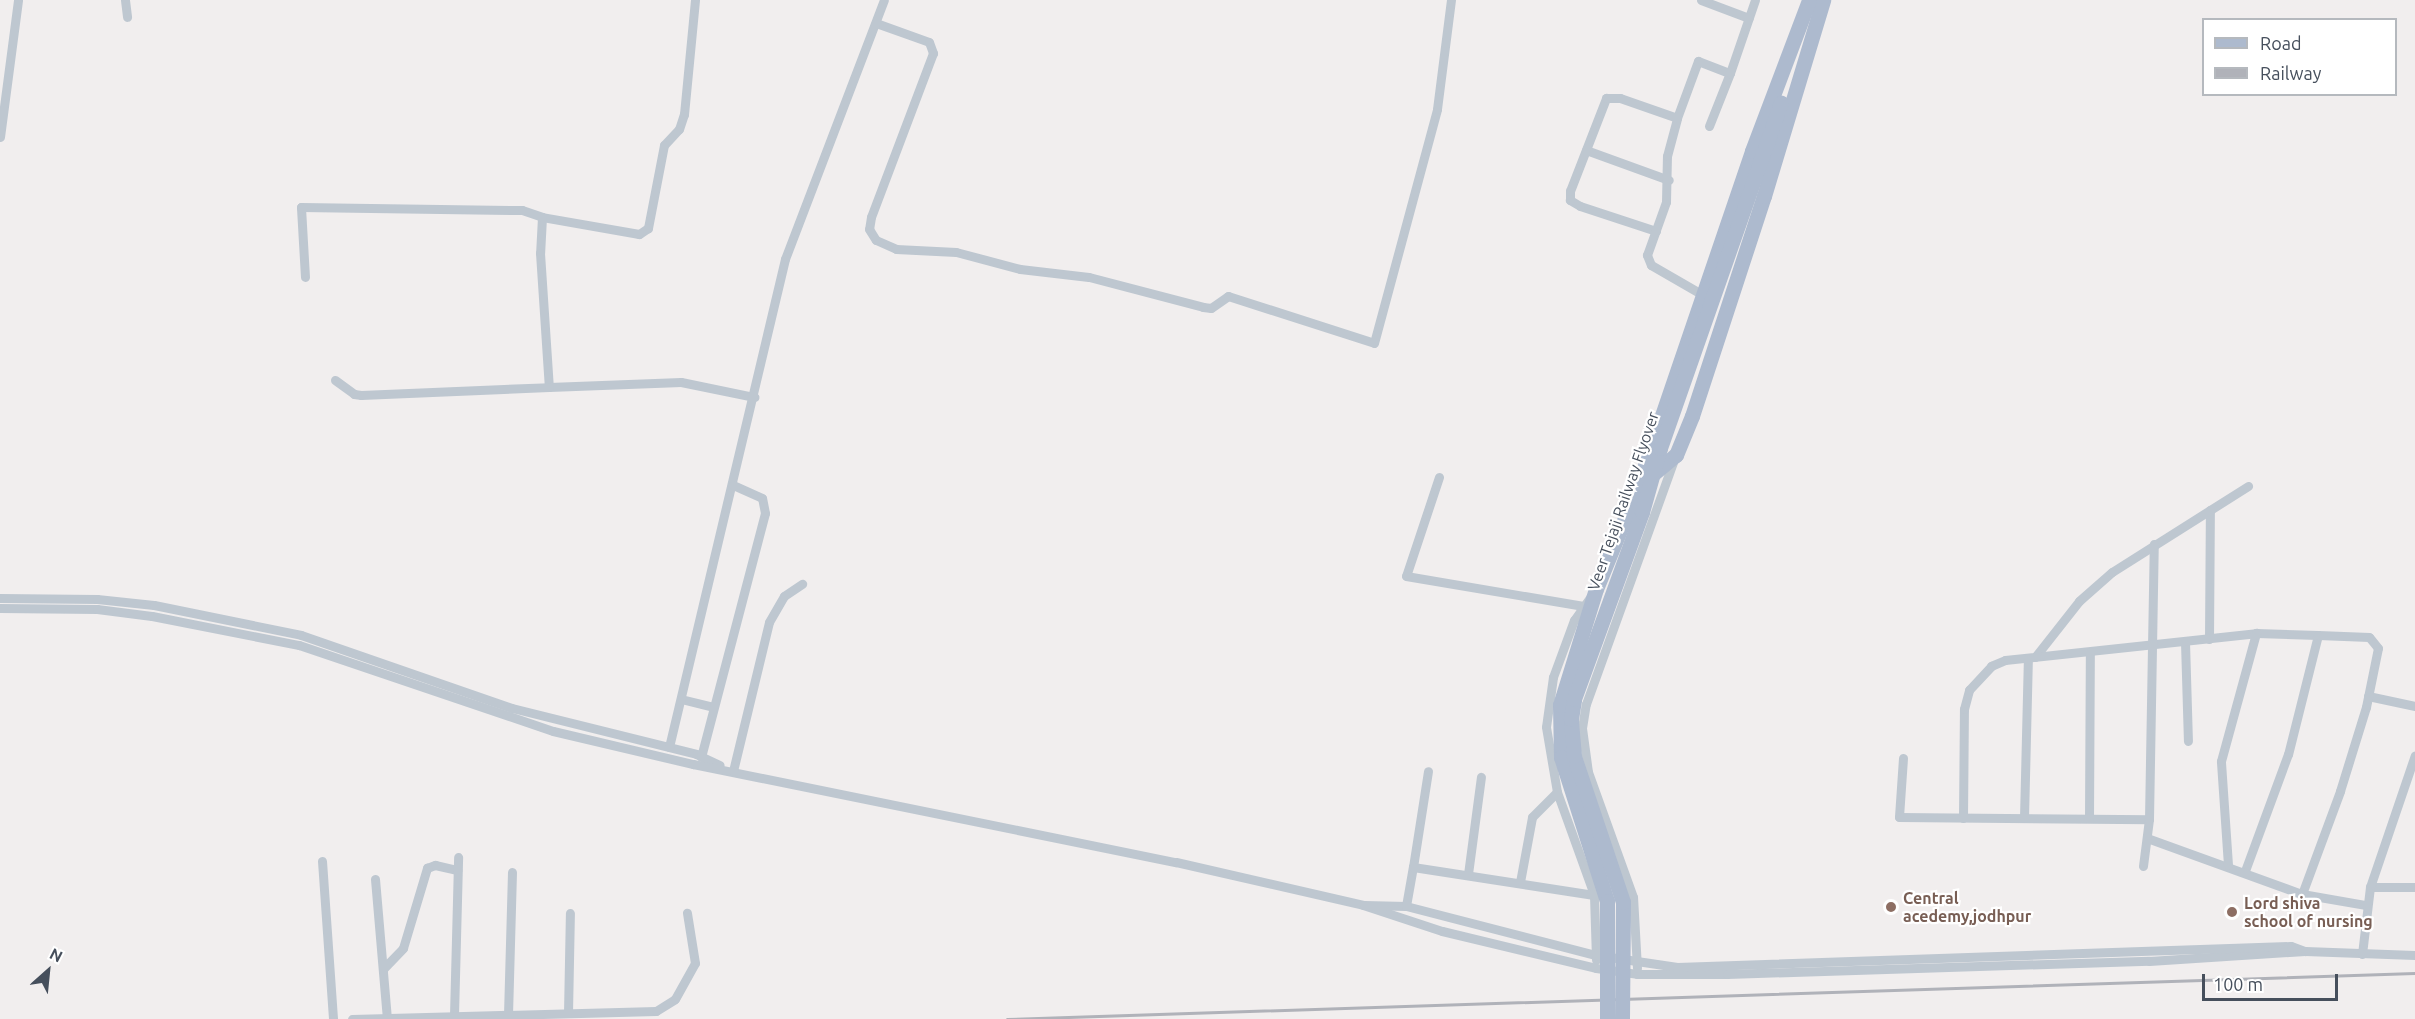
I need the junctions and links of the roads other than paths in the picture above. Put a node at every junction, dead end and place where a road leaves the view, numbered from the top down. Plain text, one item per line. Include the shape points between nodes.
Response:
1 (18, 0) edge
2 (125, 0) edge
3 (695, 0) edge
4 (884, 0) edge
5 (1451, 0) edge
6 (1701, 0) edge
7 (1755, 0) edge
8 (1823, 0) edge
9 (1802, 1) edge
10 (127, 17) dead end
11 (1749, 18) junction
12 (876, 23) junction
13 (1803, 39) junction
14 (1730, 73) junction
15 (1677, 118) junction
16 (1709, 126) dead end
17 (0, 137) edge
18 (1586, 150) junction
19 (1669, 180) junction
20 (542, 217) junction
21 (1656, 231) junction
22 (305, 277) dead end
23 (1703, 295) junction
24 (334, 380) dead end
25 (549, 387) junction
26 (754, 397) junction
27 (1676, 455) junction
28 (1439, 477) dead end
29 (733, 485) junction
30 (1638, 486) junction
31 (2247, 486) dead end
32 (2210, 510) junction
33 (2154, 544) junction
34 (802, 584) dead end
35 (1596, 589) junction
36 (0, 598) edge
37 (1583, 606) junction
38 (0, 608) edge
39 (2256, 633) junction
40 (2318, 635) junction
41 (2209, 639) junction
42 (2186, 642) junction
43 (2154, 645) junction
44 (2090, 652) junction
45 (2031, 658) junction
46 (2368, 696) junction
47 (681, 699) junction
48 (2415, 705) edge
49 (713, 707) junction
50 (2188, 741) dead end
51 (669, 747) junction
52 (2415, 755) edge
53 (701, 757) junction
54 (1903, 758) dead end
55 (733, 771) junction
56 (1428, 771) dead end
57 (2412, 775) edge
58 (1481, 777) dead end
59 (1557, 792) junction
60 (1963, 818) junction
61 (2024, 818) junction
62 (2089, 818) junction
63 (2149, 819) junction
64 (2147, 838) junction
65 (458, 857) dead end
66 (322, 861) dead end
67 (2228, 865) junction
68 (2143, 866) dead end
69 (1413, 867) junction
70 (457, 870) junction
71 (2245, 871) junction
72 (512, 872) dead end
73 (1468, 874) junction
74 (375, 879) dead end
75 (1520, 882) junction
76 (2370, 887) junction
77 (2415, 887) edge
78 (2302, 894) junction
79 (1594, 895) junction
80 (1363, 905) junction
81 (2366, 905) junction
82 (1406, 906) junction
83 (570, 913) dead end
84 (687, 913) dead end
85 (2362, 954) junction
86 (1596, 955) junction
87 (2415, 955) edge
88 (1596, 968) junction
89 (383, 969) junction
90 (1637, 969) junction
91 (568, 1013) junction
92 (454, 1015) junction
93 (508, 1015) junction
94 (387, 1018) edge
95 (333, 1019) edge
96 (352, 1019) edge
97 (1607, 1019) edge
98 (1622, 1019) edge

1 - 17 street
2 - 10 street
3 - 20 street via 684,114 679,129 664,145 648,228 639,234
4 - 12 street
5 - 12 street via 1437,109 1374,343 1228,296 1211,308 1203,307 1089,277 1020,269 956,252 896,249 876,240 869,229 871,217 933,53 928,42
6 - 11 street
7 - 11 street
8 - 13 main road
9 - 13 main road
11 - 14 street
12 - 26 street via 785,259
13 - 23 main road
13 - 27 main road via 1764,196
13 - 98 main road, Veer Tejaji Railway Flyover, bridge via 1574,699 1574,756 1623,902
14 - 15 street via 1698,61
14 - 16 street
15 - 18 street via 1620,98 1606,98
15 - 19 street via 1667,156
18 - 19 street
18 - 21 street via 1569,191 1570,200
19 - 21 street
20 - 22 street via 522,210 301,207
20 - 25 street via 540,253
21 - 23 street via 1647,255 1651,265
23 - 30 main road
24 - 25 street via 361,395
25 - 26 street via 681,382
26 - 29 street
27 - 30 main road
27 - 90 street via 1586,704 1582,728 1588,772 1633,897
28 - 37 street via 1406,576
29 - 47 street
29 - 49 street via 762,498 765,513
30 - 35 main road
31 - 32 street
32 - 33 street
32 - 41 street
33 - 43 street
33 - 45 street via 2112,572 2079,601
34 - 55 street via 784,596 769,621
35 - 37 street
35 - 97 main road, bridge via 1560,705 1559,729 1568,787 1607,901
36 - 51 street via 98,599 154,605 291,633 512,708
37 - 59 street via 1547,701 1548,756
38 - 55 street via 97,609 299,645 543,728
39 - 40 street
39 - 41 street
39 - 67 street via 2221,761
40 - 46 street via 2369,637 2376,641
40 - 71 street via 2288,754
41 - 42 street
42 - 43 street
42 - 50 street
43 - 44 street
43 - 63 street
44 - 45 street
44 - 62 street
45 - 60 street via 1991,666 1969,690 1964,709
45 - 61 street
46 - 48 street
46 - 78 street via 2340,791
47 - 49 street
47 - 51 street
49 - 53 street
51 - 53 street
52 - 57 street
53 - 55 street
54 - 60 street via 1899,817
55 - 80 street
56 - 69 street
57 - 76 street
58 - 73 street
59 - 75 street via 1532,817
59 - 79 street
60 - 61 street
61 - 62 street
62 - 63 street
63 - 64 street
64 - 67 street
64 - 68 street
65 - 70 street
66 - 95 street
67 - 71 street
69 - 73 street
69 - 82 street
70 - 89 street via 435,865 427,868 403,948
70 - 92 street
71 - 78 street
72 - 93 street
73 - 75 street
74 - 89 street
75 - 79 street
76 - 77 street
76 - 81 street
78 - 81 street
79 - 86 street
80 - 82 street
80 - 88 street via 1442,931
81 - 85 street
82 - 86 street
83 - 91 street
84 - 91 street via 695,963 666,1006 656,1011
85 - 87 street
85 - 90 street via 2305,951 2291,946 1926,962
86 - 88 street
86 - 90 street
88 - 90 street
89 - 94 street
91 - 93 street
92 - 93 street
92 - 94 street
94 - 96 street

